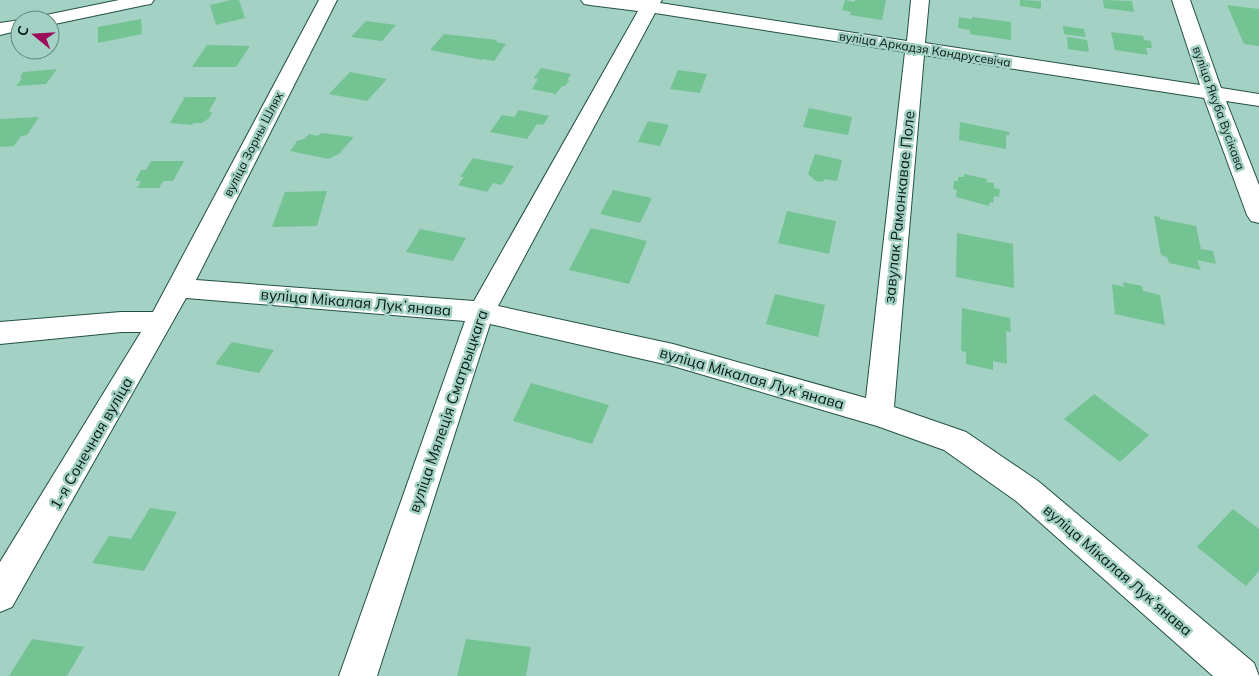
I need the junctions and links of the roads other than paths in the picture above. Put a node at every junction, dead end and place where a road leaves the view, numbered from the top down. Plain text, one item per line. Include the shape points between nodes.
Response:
1 (145, 0) edge
2 (328, 0) edge
3 (590, 0) edge
4 (920, 0) edge
5 (1181, 0) edge
6 (651, 4) edge
7 (60, 17) edge
8 (915, 48) junction
9 (1213, 94) junction
10 (1259, 100) edge
11 (1259, 215) edge
12 (178, 288) junction
13 (481, 312) junction
14 (161, 322) junction
15 (0, 333) edge
16 (879, 414) junction
17 (0, 595) edge
18 (358, 676) edge
19 (1241, 676) edge

1 - 7 street
2 - 12 street, вуліца Зорны Шлях
3 - 6 street, вуліца Аркадзя Кандрусевіча
4 - 8 street, завулак Рамонкавае Поле
5 - 9 street, вуліца Якуба Вусікава
6 - 8 street, вуліца Аркадзя Кандрусевіча
6 - 13 street, вуліца Мялеція Сматрыцкага
8 - 9 street, вуліца Аркадзя Кандрусевіча
8 - 16 street, завулак Рамонкавае Поле
9 - 10 street, вуліца Аркадзя Кандрусевіча
9 - 11 street, вуліца Якуба Вусікава
12 - 13 street, вуліца Мікалая Лукʼянава
12 - 14 street, 1-я Сонечная вуліца
13 - 16 street, вуліца Мікалая Лукʼянава via 673,355
13 - 18 street, вуліца Мялеція Сматрыцкага
14 - 15 street via 112,322
14 - 17 street, 1-я Сонечная вуліца
16 - 19 street, вуліца Мікалая Лукʼянава via 955,441 1027,491

